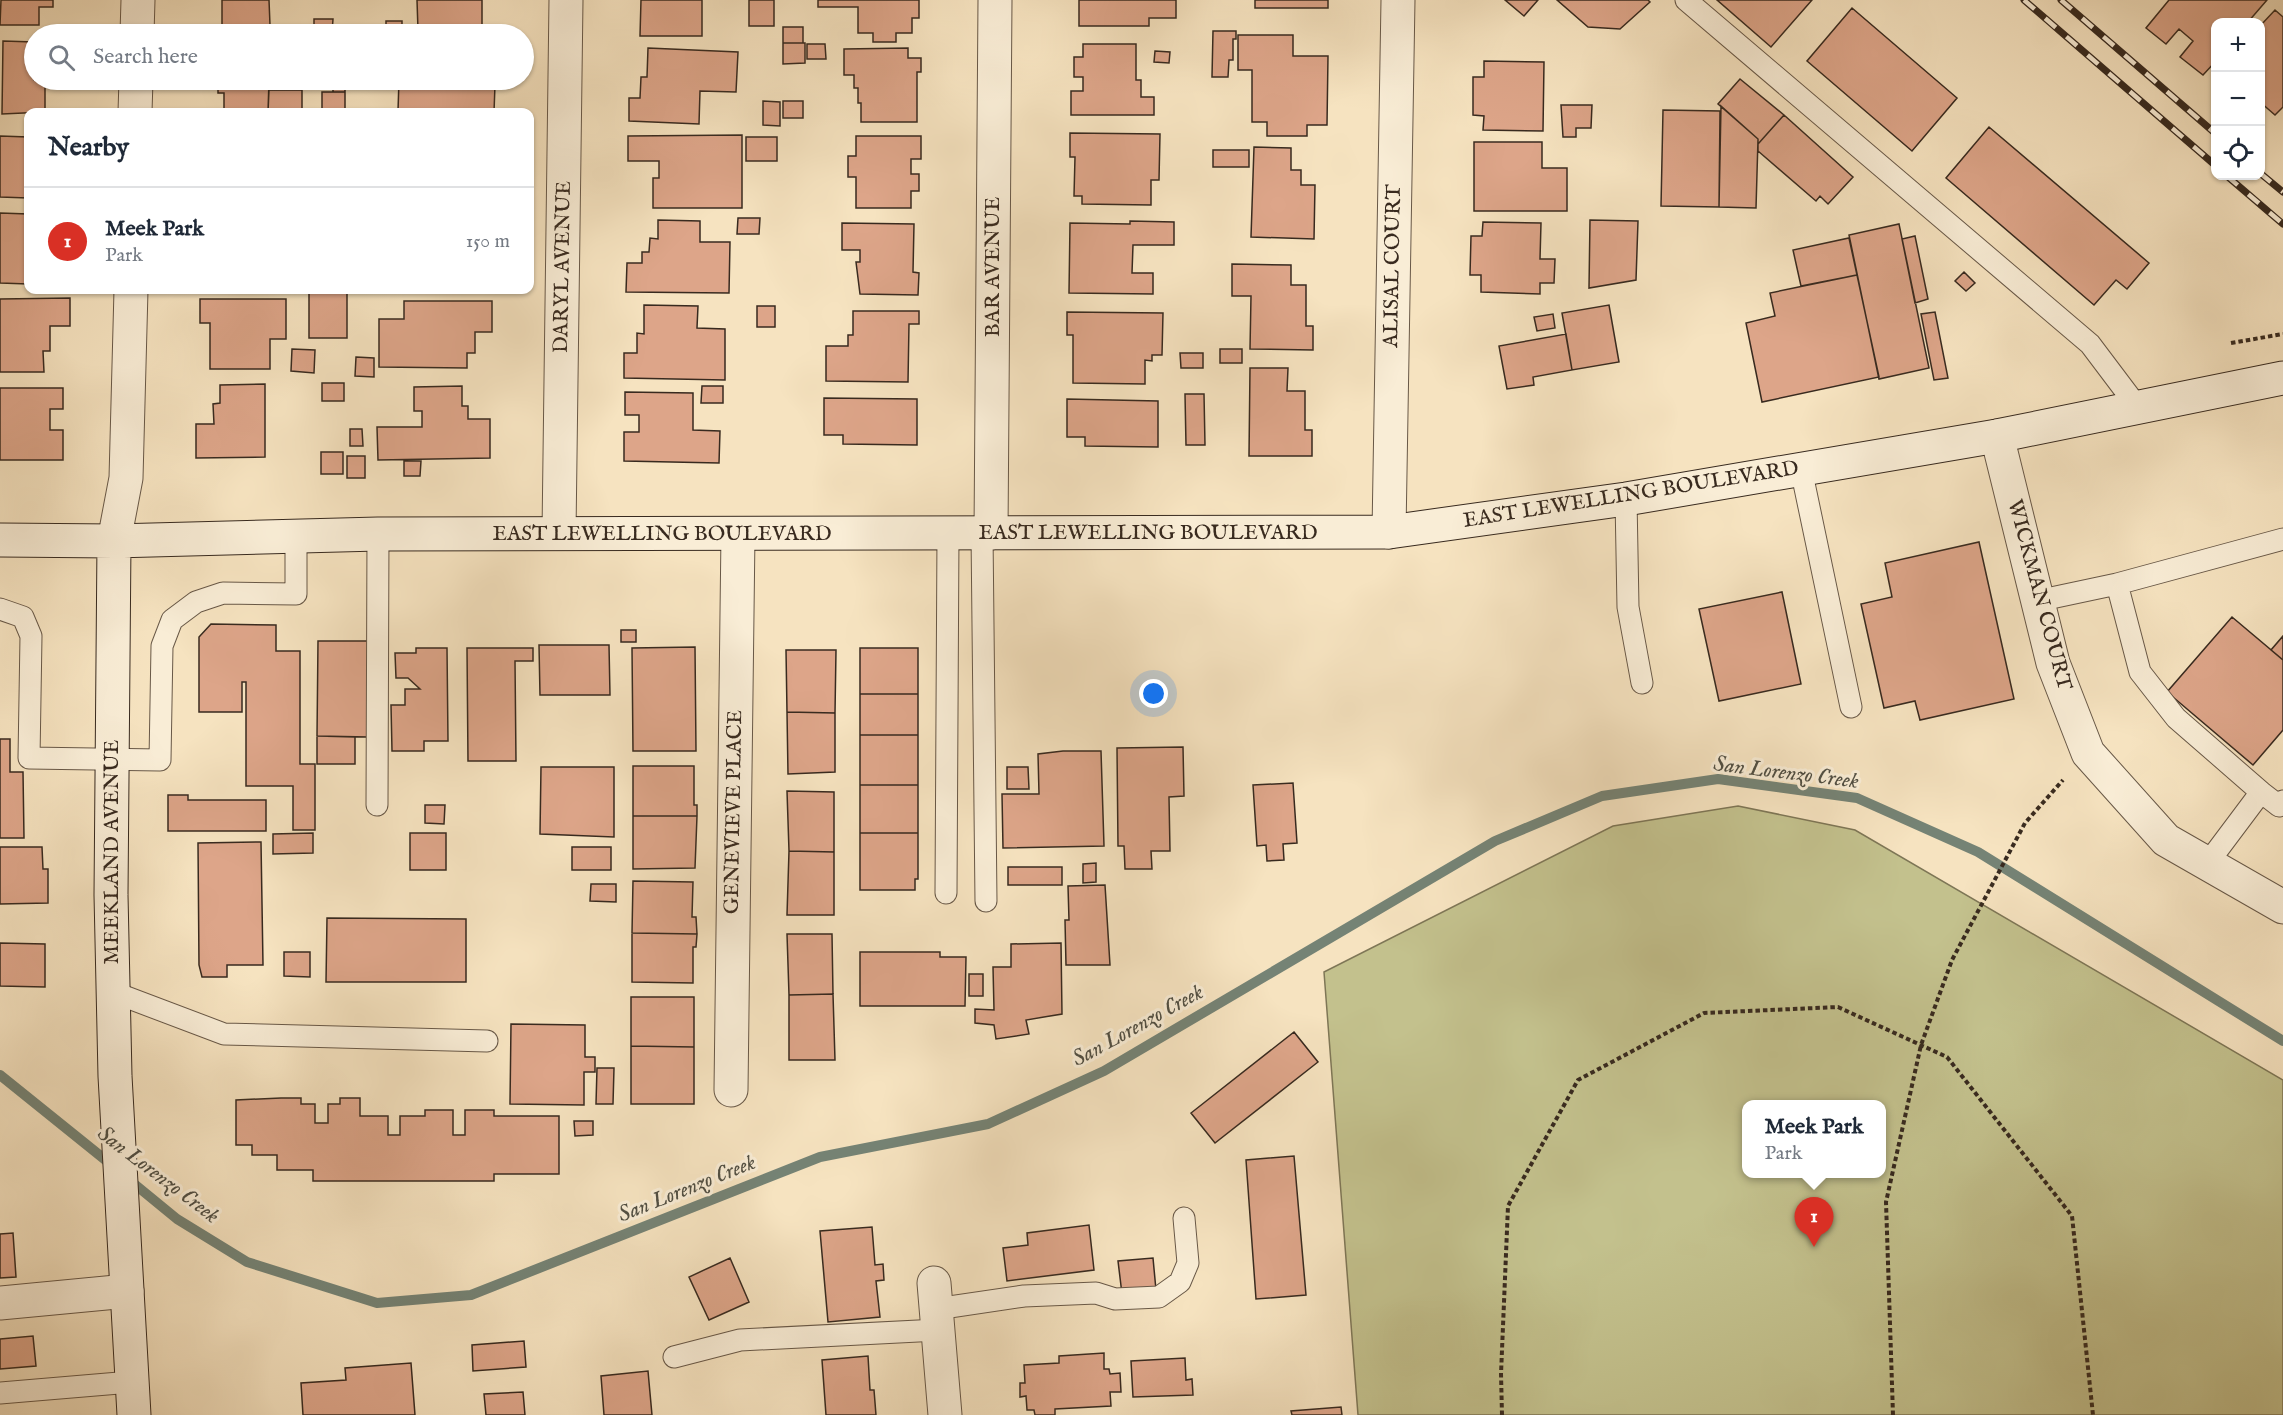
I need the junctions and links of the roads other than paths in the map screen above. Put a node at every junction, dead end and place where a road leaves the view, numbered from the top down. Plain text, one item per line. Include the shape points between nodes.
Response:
1 (138, 0) edge
2 (566, 0) edge
3 (995, 0) edge
4 (1398, 0) edge
5 (1686, 0) edge
6 (137, 24) edge
7 (136, 90) edge
8 (135, 108) edge
9 (131, 294) edge
10 (2283, 378) edge
11 (2139, 409) junction
12 (1997, 436) junction
13 (1802, 469) junction
14 (1626, 499) junction
15 (1389, 532) junction
16 (560, 533) junction
17 (948, 533) junction
18 (986, 533) junction
19 (378, 534) junction
20 (738, 534) junction
21 (296, 536) junction
22 (2283, 539) edge
23 (0, 540) edge
24 (114, 541) junction
25 (2117, 584) junction
26 (2037, 601) junction
27 (0, 609) edge
28 (1642, 683) dead end
29 (1851, 707) dead end
30 (111, 759) junction
31 (2261, 792) junction
32 (2283, 801) edge
33 (377, 805) dead end
34 (2207, 864) junction
35 (946, 893) dead end
36 (986, 901) dead end
37 (2283, 907) edge
38 (113, 992) junction
39 (488, 1041) dead end
40 (731, 1090) dead end
41 (1184, 1218) dead end
42 (127, 1291) junction
43 (0, 1303) edge
44 (936, 1307) junction
45 (674, 1357) dead end
46 (131, 1382) junction
47 (0, 1393) edge
48 (134, 1415) edge
49 (945, 1415) edge

1 - 6 street
2 - 16 street, DARYL AVENUE
3 - 18 street, BAR AVENUE
4 - 15 street, ALISAL COURT
5 - 11 lane via 2090,344
7 - 8 street
9 - 24 street, MEEKLAND AVENUE via 126,478
10 - 11 street, EAST LEWELLING BOULEVARD
11 - 12 street, EAST LEWELLING BOULEVARD
12 - 13 street, EAST LEWELLING BOULEVARD
12 - 26 street, WICKMAN COURT
13 - 14 street, EAST LEWELLING BOULEVARD
13 - 29 lane
14 - 15 street, EAST LEWELLING BOULEVARD
14 - 28 lane via 1628,607
15 - 18 street, EAST LEWELLING BOULEVARD
16 - 19 street, EAST LEWELLING BOULEVARD
16 - 20 street, EAST LEWELLING BOULEVARD
17 - 18 street, EAST LEWELLING BOULEVARD
17 - 20 street, EAST LEWELLING BOULEVARD
17 - 35 lane
18 - 36 lane
19 - 21 street, EAST LEWELLING BOULEVARD
19 - 33 lane
20 - 40 street, GENEVIEVE PLACE
21 - 24 street, EAST LEWELLING BOULEVARD
21 - 30 lane via 296,594 223,593 196,602 172,620 162,646 160,760
22 - 25 lane
23 - 24 street, EAST LEWELLING BOULEVARD
24 - 30 street, MEEKLAND AVENUE
25 - 26 lane
25 - 31 lane via 2140,672 2176,718
26 - 34 street, WICKMAN COURT via 2052,663 2088,753 2166,840
27 - 30 lane via 23,617 31,636 29,758
30 - 38 street, MEEKLAND AVENUE
31 - 32 lane via 2279,806
31 - 34 lane
34 - 37 street, WICKMAN COURT
38 - 39 lane via 224,1034
38 - 42 street, MEEKLAND AVENUE
41 - 44 lane via 1188,1263 1180,1282 1159,1297 1115,1299 1096,1293 1024,1296
42 - 43 street
42 - 46 street, MEEKLAND AVENUE
44 - 45 lane via 741,1340
44 - 49 street
46 - 47 lane
46 - 48 street, MEEKLAND AVENUE

